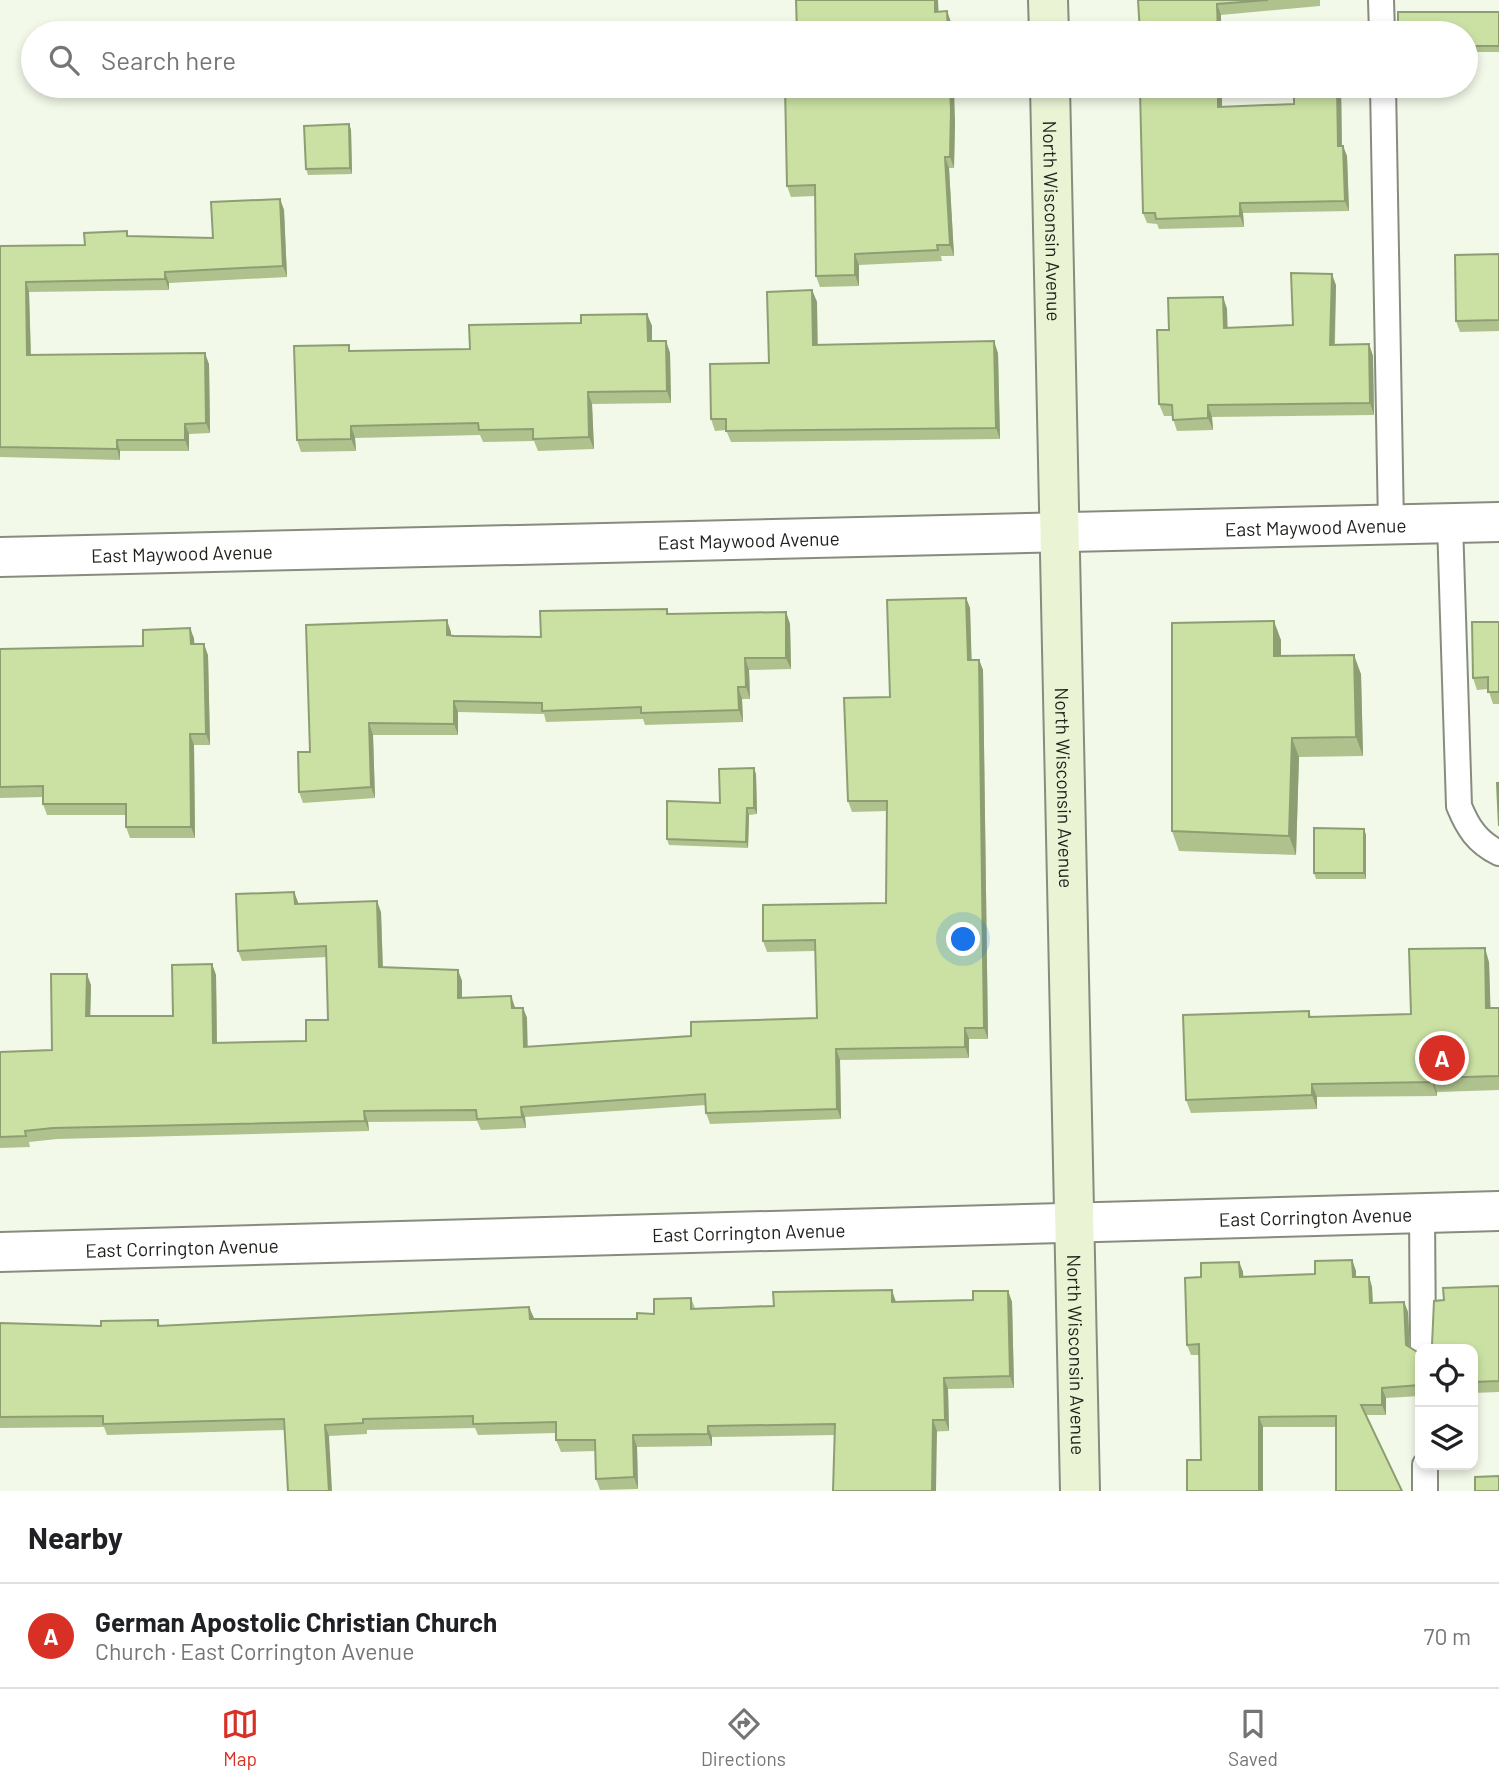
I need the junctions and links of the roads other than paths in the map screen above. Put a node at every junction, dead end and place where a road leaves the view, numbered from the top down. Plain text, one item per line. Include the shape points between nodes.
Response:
1 (1048, 0) edge
2 (1381, 0) edge
3 (1049, 21) edge
4 (1382, 21) edge
5 (1050, 98) edge
6 (1383, 98) edge
7 (1499, 522) edge
8 (1450, 523) junction
9 (1391, 524) junction
10 (1061, 532) junction
11 (0, 556) edge
12 (1499, 853) edge
13 (1499, 1211) edge
14 (1422, 1213) junction
15 (1075, 1222) junction
16 (0, 1252) edge
17 (1423, 1344) edge
18 (1425, 1470) edge
19 (1080, 1491) edge
20 (1425, 1491) edge

1 - 3 street
2 - 4 lane
5 - 10 street, North Wisconsin Avenue
6 - 9 lane
7 - 8 street, East Maywood Avenue
8 - 9 street, East Maywood Avenue
8 - 12 lane via 1459,806 1483,845
9 - 10 street, East Maywood Avenue
10 - 11 street, East Maywood Avenue
10 - 15 street, North Wisconsin Avenue
13 - 14 street, East Corrington Avenue
14 - 15 street, East Corrington Avenue
14 - 17 lane
15 - 16 street, East Corrington Avenue
15 - 19 street, North Wisconsin Avenue
18 - 20 lane

